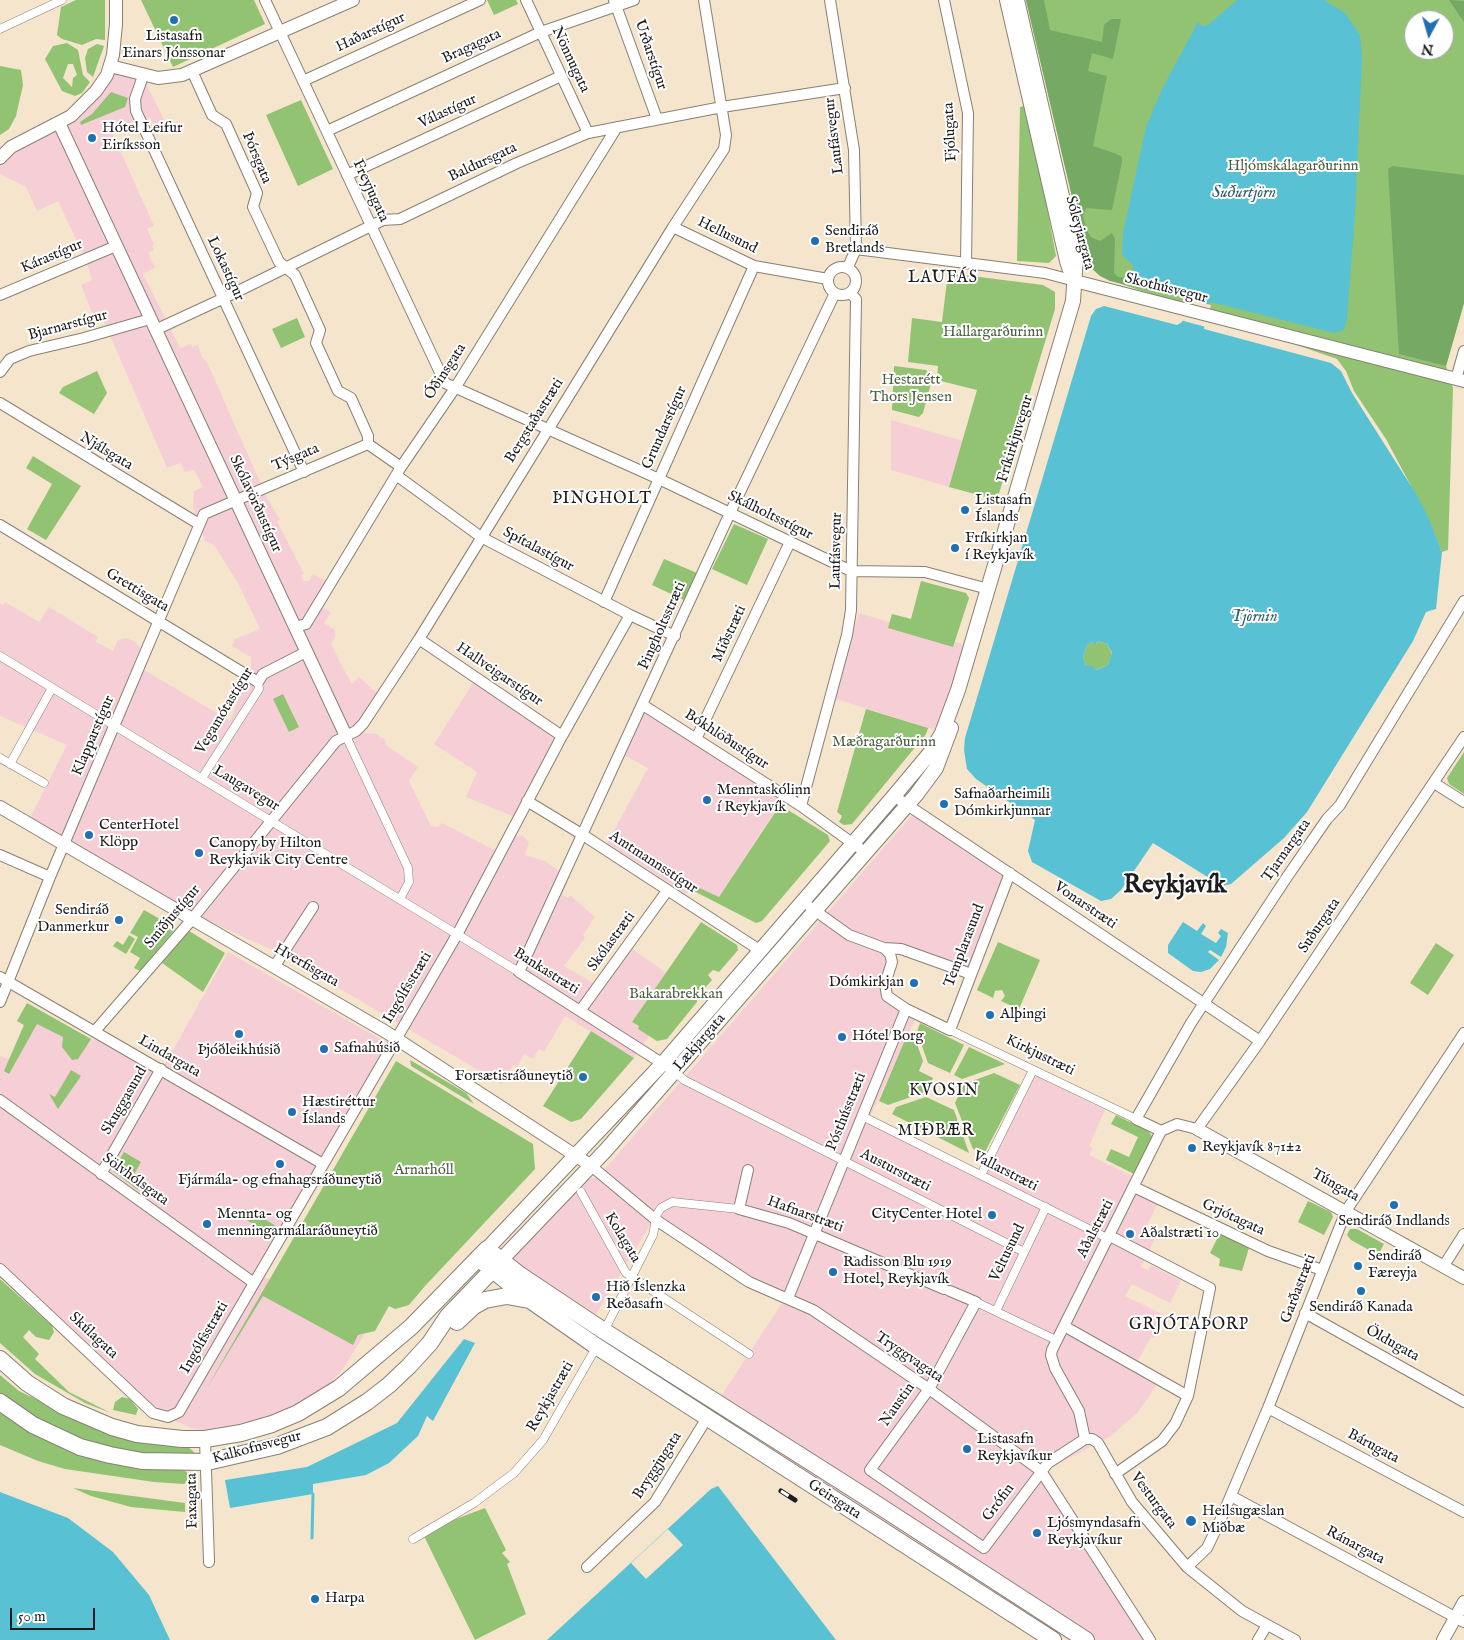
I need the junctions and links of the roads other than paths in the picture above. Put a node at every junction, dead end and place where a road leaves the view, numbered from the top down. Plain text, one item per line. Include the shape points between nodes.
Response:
1 (62, 0) edge
2 (116, 0) edge
3 (265, 0) edge
4 (353, 0) edge
5 (480, 0) edge
6 (526, 0) edge
7 (634, 0) edge
8 (704, 0) edge
9 (830, 0) edge
10 (944, 0) edge
11 (1007, 0) edge
12 (1017, 0) edge
13 (615, 3) edge
14 (0, 29) edge
15 (280, 32) junction
16 (541, 32) junction
17 (110, 66) junction
18 (192, 71) junction
19 (143, 76) junction
20 (561, 76) junction
21 (303, 81) junction
22 (845, 88) junction
23 (722, 107) junction
24 (657, 120) junction
25 (59, 124) junction
26 (617, 127) junction
27 (327, 131) junction
28 (588, 133) junction
29 (0, 158) edge
30 (347, 175) junction
31 (371, 227) junction
32 (673, 227) junction
33 (116, 246) junction
34 (856, 249) junction
35 (966, 264) junction
36 (754, 266) junction
37 (848, 267) junction
38 (286, 268) junction
39 (828, 279) junction
40 (1075, 281) junction
41 (836, 293) junction
42 (850, 293) junction
43 (0, 296) edge
44 (222, 300) junction
45 (153, 324) junction
46 (1464, 352) edge
47 (0, 372) edge
48 (1460, 380) edge
49 (455, 388) junction
50 (0, 403) edge
51 (546, 430) junction
52 (368, 444) junction
53 (398, 471) junction
54 (304, 472) junction
55 (659, 479) junction
56 (235, 500) junction
57 (730, 513) junction
58 (198, 524) junction
59 (0, 525) edge
60 (481, 537) junction
61 (790, 542) junction
62 (852, 571) junction
63 (988, 589) junction
64 (1464, 601) edge
65 (604, 602) junction
66 (630, 615) junction
67 (160, 623) junction
68 (295, 627) junction
69 (675, 636) junction
70 (419, 639) junction
71 (306, 652) junction
72 (0, 656) edge
73 (258, 682) junction
74 (52, 688) junction
75 (643, 705) junction
76 (115, 726) junction
77 (946, 735) junction
78 (346, 736) junction
79 (562, 736) junction
80 (1464, 737) edge
81 (696, 739) junction
82 (0, 758) edge
83 (10, 764) junction
84 (202, 778) junction
85 (44, 783) dead end
86 (1434, 783) junction
87 (894, 796) junction
88 (527, 801) junction
89 (1464, 802) edge
90 (801, 806) junction
91 (906, 806) junction
92 (0, 807) edge
93 (273, 822) junction
94 (583, 835) junction
95 (854, 844) junction
96 (64, 845) junction
97 (866, 853) junction
98 (0, 855) edge
99 (1010, 873) junction
100 (50, 877) junction
101 (667, 891) junction
102 (400, 898) junction
103 (802, 901) junction
104 (313, 907) dead end
105 (815, 911) junction
106 (192, 920) junction
107 (458, 933) junction
108 (884, 948) junction
109 (761, 951) junction
110 (274, 967) junction
111 (519, 972) junction
112 (971, 974) junction
113 (4, 980) edge
114 (0, 1002) edge
115 (1203, 1003) junction
116 (906, 1009) junction
117 (580, 1011) junction
118 (950, 1030) junction
119 (95, 1031) junction
120 (1464, 1033) edge
121 (396, 1039) junction
122 (1260, 1041) junction
123 (669, 1068) junction
124 (161, 1069) junction
125 (1033, 1070) junction
126 (0, 1100) edge
127 (862, 1116) junction
128 (1136, 1119) junction
129 (1197, 1129) junction
130 (1161, 1131) junction
131 (576, 1155) junction
132 (844, 1161) junction
133 (322, 1164) junction
134 (590, 1164) junction
135 (748, 1170) dead end
136 (101, 1174) junction
137 (981, 1175) junction
138 (1134, 1188) junction
139 (581, 1192) dead end
140 (1046, 1207) junction
141 (738, 1209) junction
142 (1346, 1211) junction
143 (656, 1220) junction
144 (814, 1233) junction
145 (1464, 1234) edge
146 (1110, 1238) junction
147 (1024, 1252) junction
148 (483, 1253) junction
149 (497, 1265) junction
150 (1443, 1267) junction
151 (0, 1269) edge
152 (1322, 1270) junction
153 (631, 1277) junction
154 (1464, 1278) edge
155 (254, 1283) junction
156 (788, 1298) junction
157 (530, 1300) junction
158 (976, 1302) junction
159 (996, 1311) junction
160 (1306, 1313) junction
161 (1064, 1326) junction
162 (600, 1339) junction
163 (1056, 1340) junction
164 (430, 1343) junction
165 (749, 1354) dead end
166 (616, 1358) junction
167 (0, 1359) edge
168 (928, 1389) junction
169 (1188, 1396) junction
170 (0, 1402) edge
171 (1464, 1402) edge
172 (717, 1403) junction
173 (1268, 1408) junction
174 (168, 1417) joint
175 (707, 1418) junction
176 (205, 1439) junction
177 (1085, 1439) junction
178 (207, 1462) junction
179 (1041, 1471) junction
180 (1115, 1474) junction
181 (1231, 1496) junction
182 (1464, 1512) edge
183 (413, 1540) dead end
184 (984, 1548) joint
185 (209, 1562) dead end
186 (587, 1567) dead end
187 (1187, 1567) junction
188 (1464, 1602) edge
189 (1460, 1620) edge
190 (1267, 1625) junction
191 (1053, 1640) edge
192 (1086, 1640) edge
193 (1150, 1640) edge
194 (1258, 1640) edge
195 (1295, 1640) edge
196 (1443, 1640) edge

1 - 14 street
2 - 17 street via 115,39
3 - 15 street, Freyjugata
4 - 15 street
5 - 21 street, Haðarstígur
6 - 16 street, Nönnugata
7 - 13 street, Bragagata
8 - 23 street, Bergstaðastræti
9 - 22 street, Laufásvegur
10 - 35 street, Fjólugata via 968,113
11 - 40 main road, Sóleyjargata via 1067,261
12 - 40 main road, Sóleyjargata via 1076,257
13 - 16 street, Bragagata
13 - 24 street, Urðarstígur
15 - 18 street
15 - 21 street, Freyjugata
16 - 20 street, Nönnugata
16 - 27 street, Bragagata
17 - 19 street
17 - 25 street via 92,97
18 - 19 street via 172,77
18 - 38 street, Þórsgata via 212,115 226,124 256,193 253,207 279,262
19 - 44 street, Lokastígur via 135,99 136,111
20 - 28 street, Nönnugata
20 - 30 street, Válastígur
21 - 27 street, Freyjugata
22 - 23 street, Baldursgata
22 - 34 street, Laufásvegur via 854,150
23 - 24 street, Baldursgata
23 - 32 street, Bergstaðastræti via 726,135 724,149
24 - 26 street, Baldursgata
25 - 29 street via 11,147
25 - 33 street, Skólavörðustígur
26 - 28 street, Baldursgata
26 - 49 street, Óðinsgata
27 - 30 street, Freyjugata
28 - 31 street, Baldursgata via 516,163 400,219 383,220
30 - 31 street, Freyjugata
31 - 38 street, Baldursgata
31 - 49 street, Freyjugata via 441,379
32 - 36 street, Hellusund
32 - 51 street, Bergstaðastræti
33 - 43 street, Kárastígur
33 - 45 street, Skólavörðustígur
34 - 35 street, Skothúsvegur
34 - 37 street, Laufásvegur
35 - 40 street, Skothúsvegur via 1045,273
36 - 39 street, Hellusund
36 - 55 street, Grundarstígur
37 - 39 street via 832,270
37 - 42 street via 857,280
38 - 44 street, Baldursgata
38 - 52 street, Þórsgata via 294,275 320,330 316,343 334,383 338,391 351,398 368,436
39 - 41 street via 830,288
40 - 48 street, Skothúsvegur
40 - 63 main road, Fríkirkjuvegur via 1069,318
41 - 42 street
41 - 57 street, Þingholtsstræti
42 - 62 street, Laufásvegur via 856,299
44 - 45 street, Baldursgata
44 - 54 street, Lokastígur
45 - 47 street, Bjarnarstígur via 28,351 10,359
45 - 56 street, Skólavörðustígur
46 - 48 street
49 - 51 street, Freyjugata
49 - 53 street, Óðinsgata
50 - 58 street, Njálsgata
51 - 55 street, Skálholtsstígur
51 - 60 street, Bergstaðastræti
52 - 53 street, Spítalastígur
52 - 54 street, Týsgata
53 - 60 street, Spítalastígur
53 - 68 street, Óðinsgata via 306,624
54 - 56 street, Týsgata
55 - 57 street, Skálholtsstígur
55 - 65 street, Grundarstígur
56 - 58 street, Klapparstígur via 204,514
56 - 68 street, Skólavörðustígur
57 - 61 street, Skálholtsstígur
57 - 69 street, Þingholtsstræti
58 - 67 street, Klapparstígur
59 - 67 street, Grettisgata
60 - 65 street, Spítalastígur
60 - 70 street, Bergstaðastræti
61 - 62 street, Skálholtsstígur
61 - 81 street, Miðstræti
62 - 63 street, Skálholtsstígur via 925,572
62 - 90 street, Laufásvegur via 847,635
63 - 77 main road, Fríkirkjuvegur
64 - 115 street, Tjarnargata via 1340,805 1301,856
65 - 66 street, Spítalastígur
66 - 69 street, Spítalastígur
66 - 79 street, Ingólfsstræti
67 - 73 street, Grettisgata
67 - 76 street, Klapparstígur
68 - 71 street, Skólavörðustígur
69 - 75 street, Þingholtsstræti
70 - 78 street, Bergstaðastræti via 363,724
70 - 79 street, Hallveigarstígur
71 - 73 street, Vegamótastígur via 263,674
71 - 78 street, Skólavörðustígur
72 - 74 street, Laugavegur
73 - 84 street, Vegamótastígur via 259,689
74 - 76 street, Laugavegur
74 - 83 street
75 - 81 street, Bókhlöðustígur
75 - 94 street, Þingholtsstræti
76 - 84 street, Laugavegur
76 - 96 street, Klapparstígur
77 - 87 main road, Lækjargata
77 - 91 main road, Lækjargata via 936,768
78 - 93 street, Bergstaðastræti via 336,741
78 - 102 street, Skólavörðustígur via 408,868 409,882
79 - 88 street, Ingólfsstræti
80 - 86 street, Suðurgata
81 - 90 street, Bókhlöðustígur
82 - 83 street
83 - 85 street
84 - 93 street, Laugavegur
86 - 89 street
86 - 122 street, Suðurgata
87 - 91 street, Vonarstræti
87 - 95 main road, Lækjargata
88 - 94 street, Amtmannsstígur
88 - 107 street, Ingólfsstræti
90 - 95 street, Bókhlöðustígur
91 - 97 main road, Lækjargata
91 - 99 street, Vonarstræti
92 - 96 street, Hverfisgata
93 - 102 street, Laugavegur
93 - 106 street, Smiðjustígur
94 - 101 street, Amtmannsstígur
94 - 111 street, Þingholtsstræti
95 - 97 street, Bókhlöðustígur
95 - 103 main road, Lækjargata
96 - 100 street, Klapparstígur
96 - 106 street, Hverfisgata
97 - 105 main road, Lækjargata
98 - 100 street
99 - 112 street, Templarasund
99 - 115 street, Vonarstræti
100 - 113 street, Klapparstígur
101 - 109 street, Amtmannsstígur
101 - 117 street, Skólastræti
102 - 107 street, Bankastræti
103 - 105 street
103 - 109 main road, Lækjargata
104 - 110 street
105 - 108 street via 849,936
105 - 123 main road, Lækjargata
106 - 110 street, Hverfisgata
106 - 119 street, Smiðjustígur
107 - 111 street, Bankastræti
107 - 121 street, Ingólfsstræti
108 - 112 street via 901,949
108 - 116 street via 892,962 885,994
109 - 123 main road, Lækjargata
110 - 121 street, Hverfisgata
111 - 117 street, Bankastræti
112 - 118 street, Templarasund
113 - 114 street, Klapparstígur
113 - 119 street, Lindargata
115 - 122 street, Vonarstræti
115 - 128 street, Tjarnargata
116 - 118 street, Kirkjustræti
116 - 127 street, Pósthússtræti
117 - 123 street, Bankastræti
118 - 125 street, Kirkjustræti
119 - 124 street, Lindargata
120 - 142 street, Garðastræti
121 - 131 street, Hverfisgata
121 - 133 street, Ingólfsstræti
122 - 129 street, Suðurgata
123 - 131 main road, Lækjargata
123 - 132 street, Austurstræti via 684,1080
123 - 134 main road, Lækjargata via 606,1150
124 - 133 street, Lindargata
124 - 136 street, Skuggasund
125 - 128 street, Kirkjustræti
125 - 137 street
126 - 136 street, Sölvhólsgata
127 - 132 street, Pósthússtræti
127 - 137 street, Vallarstræti
128 - 130 street, Kirkjustræti
129 - 130 street, Túngata via 1177,1124
129 - 142 street, Túngata
130 - 138 street, Aðalstræti
131 - 134 street, Hverfisgata
131 - 148 main road, Lækjargata
132 - 144 street, Pósthússtræti
132 - 147 street, Austurstræti
133 - 155 street, Ingólfsstræti
134 - 143 street, Tryggvagata
134 - 149 main road, Lækjargata
135 - 141 street
136 - 155 street, Sölvhólsgata
137 - 140 street, Vallarstræti
138 - 146 street, Aðalstræti
138 - 152 street, Grjótagata via 1268,1251
139 - 153 street, Kolagata via 621,1267
140 - 146 street, Vallarstræti
140 - 147 street, Veltusund
141 - 143 street, Hafnarstræti via 672,1202 661,1208
141 - 144 street, Hafnarstræti
142 - 150 street, Túngata
142 - 152 street, Garðastræti
143 - 153 street, Reykjastræti via 653,1235
143 - 156 street, Tryggvagata via 749,1282
144 - 156 street, Pósthússtræti
144 - 158 street, Hafnarstræti
145 - 150 street
146 - 161 street, Aðalstræti
146 - 169 street via 1210,1288
147 - 159 street, Veltusund
148 - 149 main road, Geirsgata
148 - 176 main road, Kalkofnsvegur via 411,1327 329,1394 272,1424
149 - 157 main road, Geirsgata
149 - 162 main road, Geirsgata
149 - 164 main road, Kalkofnsvegur via 448,1316
150 - 154 street, Túngata
151 - 174 street, Skúlagata via 153,1414
152 - 160 street, Garðastræti
153 - 162 street, Reykjastræti
153 - 165 street, Kolagata
155 - 174 street, Ingólfsstræti via 184,1405 179,1412
156 - 168 street, Tryggvagata via 813,1310
157 - 162 main road, Geirsgata
157 - 164 main road, Geirsgata via 507,1296 484,1300
158 - 159 street, Hafnarstræti
158 - 168 street, Naustin
159 - 163 street, Hafnarstræti
160 - 171 street, Öldugata
160 - 173 street, Garðastræti
161 - 163 street, Aðalstræti
161 - 169 street
162 - 166 main road, Geirsgata
162 - 172 main road, Geirsgata
162 - 183 street, Reykjastræti via 543,1440 514,1473 474,1503
163 - 177 street via 1052,1362 1079,1410
164 - 178 main road, Kalkofnsvegur via 389,1385 328,1427 277,1446
166 - 172 main road, Geirsgata via 632,1359 703,1404
166 - 175 main road, Geirsgata
167 - 176 main road, Kalkofnsvegur via 27,1383 84,1416 137,1434
168 - 179 street, Tryggvagata
168 - 184 street, Naustin via 870,1470
169 - 180 street via 1162,1440
170 - 178 main road, Kalkofnsvegur via 56,1436 110,1455 142,1461
172 - 192 main road, Geirsgata
173 - 181 street, Garðastræti
173 - 182 street, Bárugata
175 - 186 street, Bryggjugata via 655,1502
175 - 191 main road, Geirsgata
176 - 178 street, Faxagata
177 - 179 street, Grófin
177 - 180 street, Vesturgata via 1092,1439 1098,1444
178 - 185 street, Faxagata
179 - 184 street, Grófin
179 - 193 street, Tryggvagata
180 - 187 street, Vesturgata via 1132,1502
181 - 187 street, Garðastræti via 1207,1548
181 - 189 street, Ránargata
187 - 190 street, Vesturgata via 1242,1611
188 - 189 street
189 - 196 street
190 - 194 street
190 - 195 street, Vesturgata

